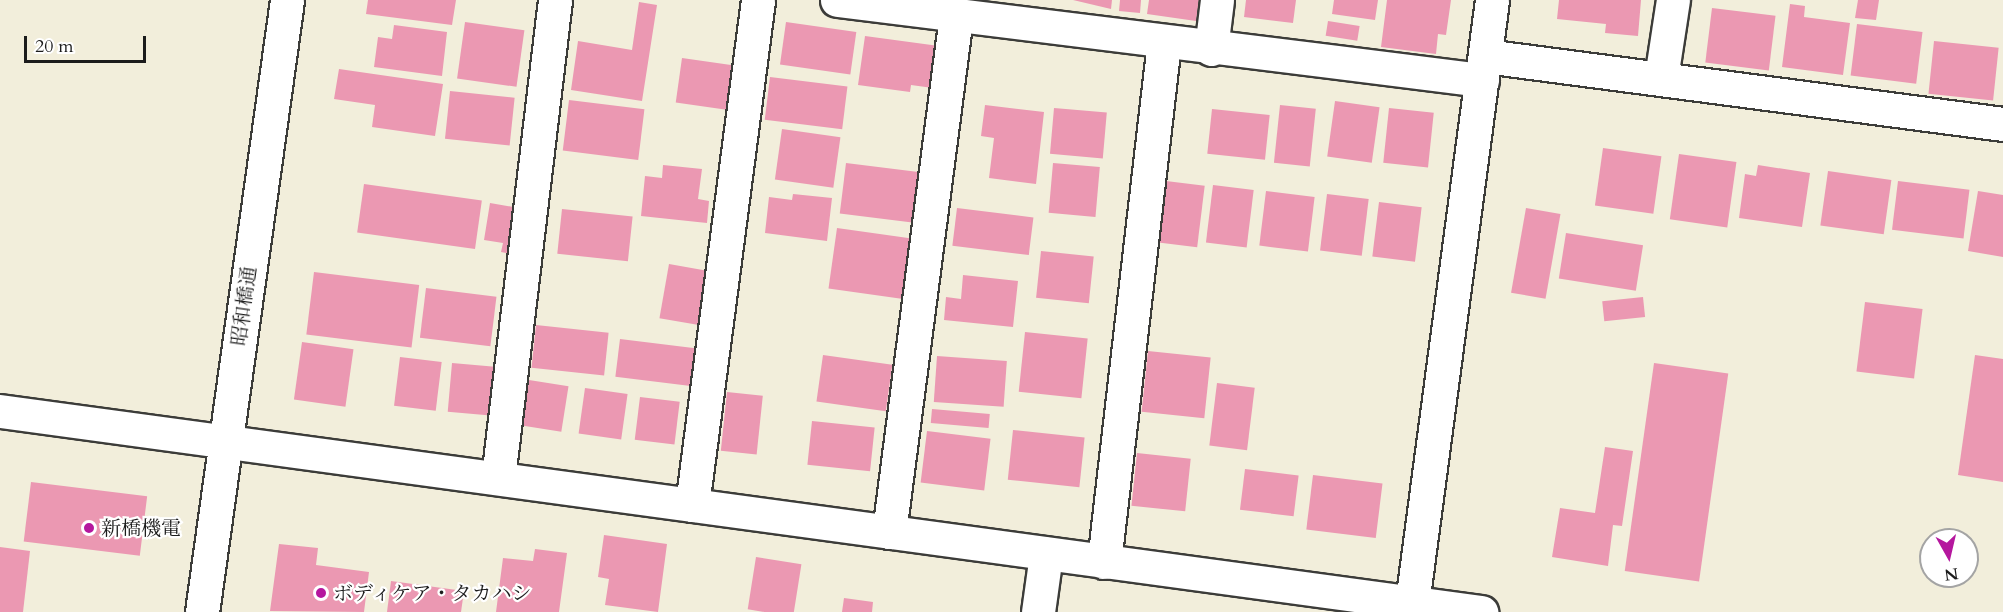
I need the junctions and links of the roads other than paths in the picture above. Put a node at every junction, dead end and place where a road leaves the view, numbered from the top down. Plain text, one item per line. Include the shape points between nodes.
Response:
1 (287, 0) edge
2 (555, 0) edge
3 (758, 0) edge
4 (837, 0) edge
5 (1217, 0) edge
6 (1492, 0) edge
7 (1673, 0) edge
8 (1010, 12) edge
9 (956, 16) junction
10 (1164, 43) junction
11 (1211, 49) junction
12 (1484, 68) junction
13 (1661, 78) junction
14 (2003, 124) edge
15 (0, 411) edge
16 (225, 441) junction
17 (498, 478) junction
18 (692, 505) junction
19 (890, 532) junction
20 (1046, 554) junction
21 (1104, 562) junction
22 (1412, 603) junction
23 (202, 612) edge
24 (1038, 612) edge
25 (1481, 612) edge

1 - 16 street, 昭和橋通
2 - 17 street
3 - 18 street
4 - 9 street
5 - 11 street
6 - 12 street
7 - 13 street
8 - 9 street
8 - 10 street
9 - 19 street
10 - 11 street
10 - 21 street
11 - 12 street
12 - 13 street
12 - 22 street
13 - 14 street
15 - 16 street
16 - 17 street
16 - 23 street, 昭和橋通
17 - 18 street
18 - 19 street
19 - 20 street
20 - 21 street
20 - 24 street
21 - 22 street
22 - 25 street

